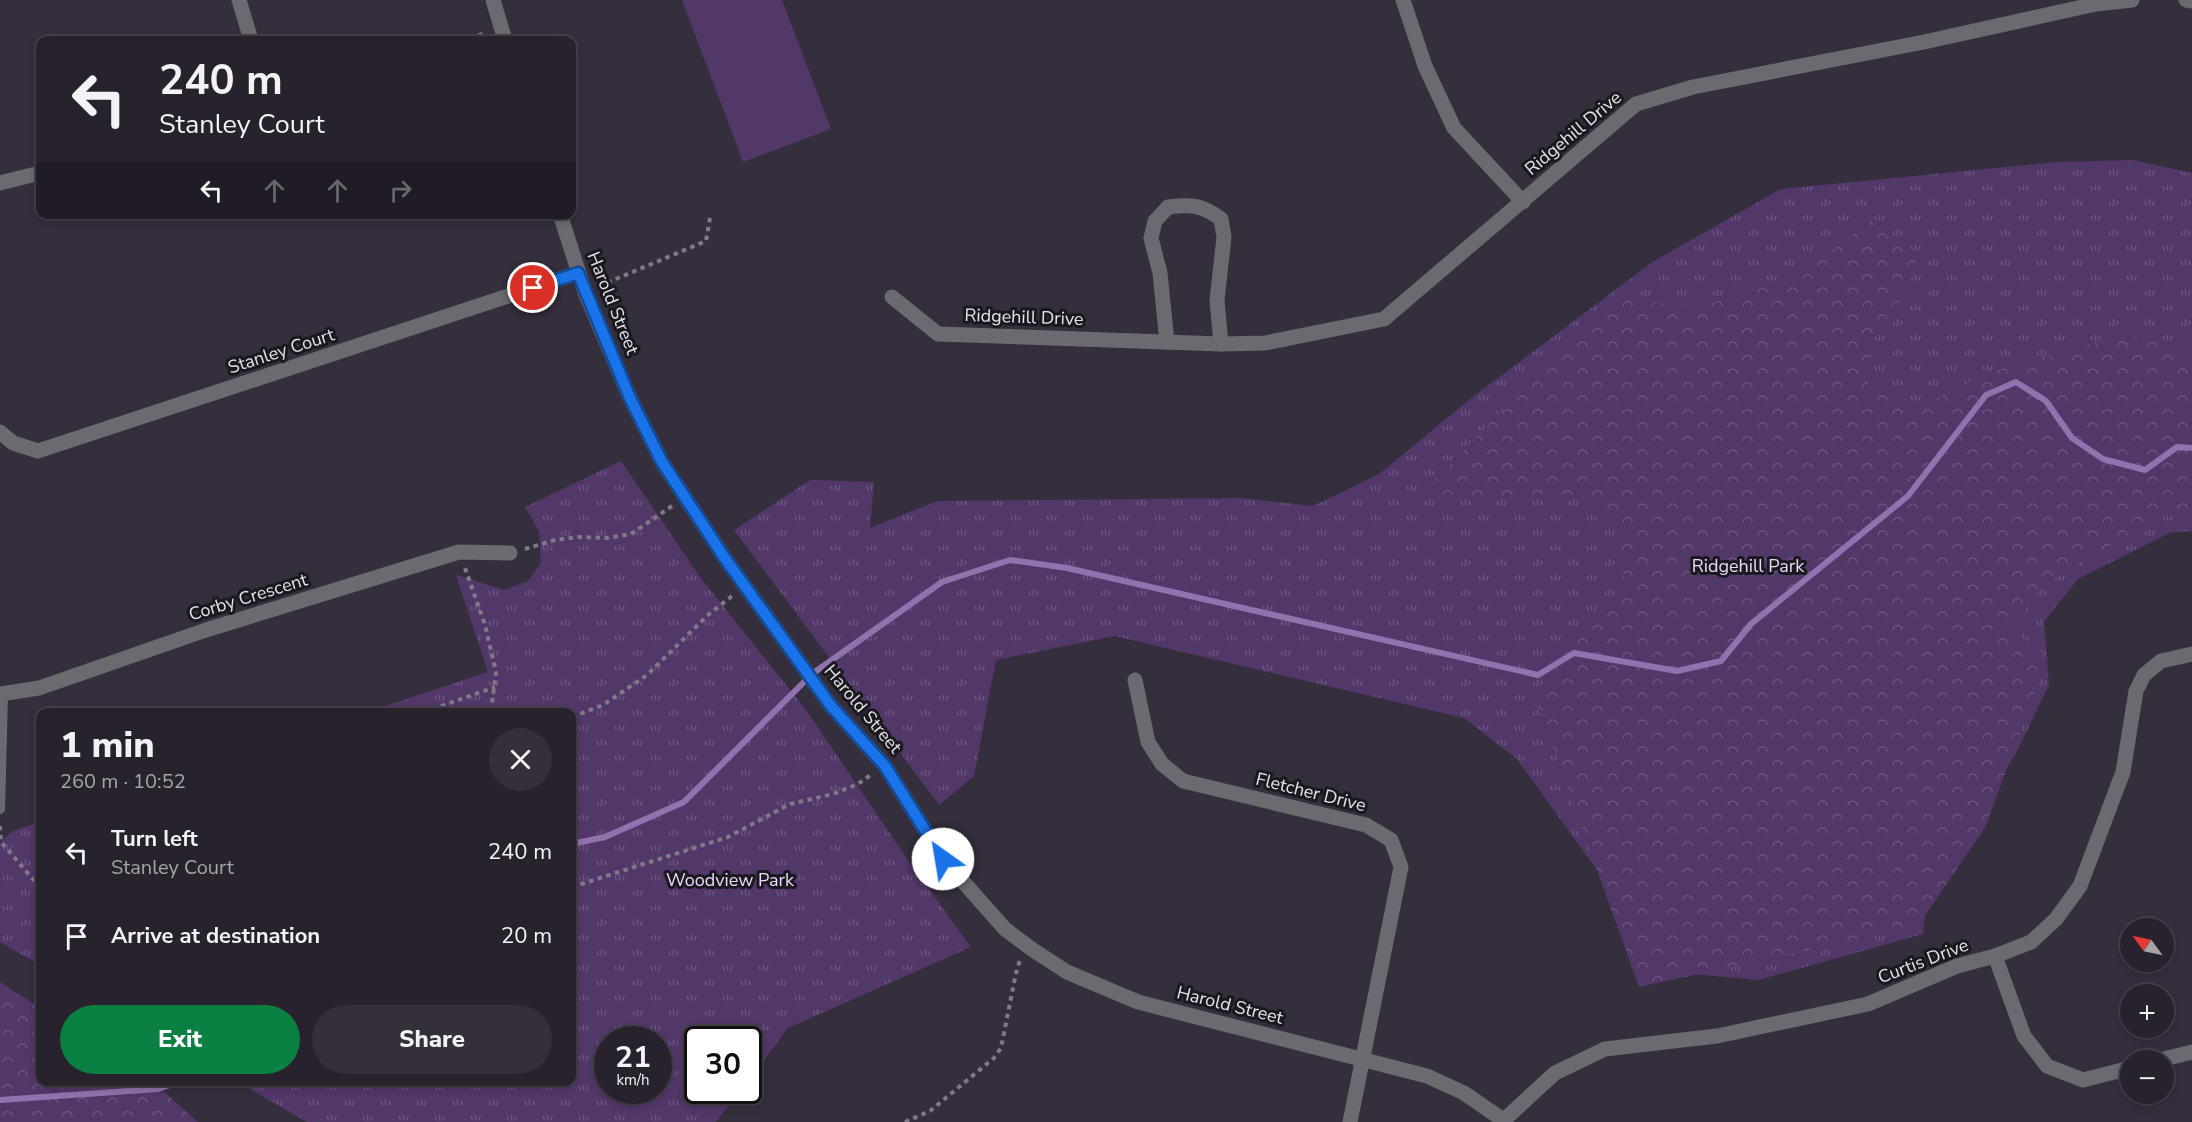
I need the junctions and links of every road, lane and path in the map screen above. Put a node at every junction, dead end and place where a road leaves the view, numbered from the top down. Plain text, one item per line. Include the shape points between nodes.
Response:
1 (239, 0) edge
2 (493, 0) edge
3 (1403, 0) edge
4 (2132, 0) edge
5 (2186, 0) edge
6 (2192, 1) edge
7 (2095, 2) edge
8 (503, 34) edge
9 (251, 36) edge
10 (36, 174) edge
11 (0, 183) edge
12 (1523, 202) junction
13 (710, 218) dead end
14 (562, 219) edge
15 (578, 273) junction
16 (585, 292) junction
17 (892, 297) dead end
18 (1167, 342) junction
19 (1221, 344) junction
20 (0, 432) edge
21 (684, 496) junction
22 (459, 552) junction
23 (510, 553) joint
24 (744, 585) junction
25 (2192, 654) edge
26 (1135, 680) dead end
27 (495, 687) junction
28 (2, 695) edge
29 (435, 708) edge
30 (492, 708) edge
31 (576, 715) edge
32 (885, 766) junction
33 (0, 809) edge
34 (0, 826) edge
35 (36, 881) edge
36 (576, 886) edge
37 (1025, 945) junction
38 (1995, 956) junction
39 (2192, 1053) edge
40 (2174, 1057) edge
41 (1364, 1059) junction
42 (2120, 1071) edge
43 (1505, 1121) edge
44 (905, 1122) edge
45 (1350, 1122) edge

1 - 9 street
2 - 8 street
3 - 12 street via 1425,66 1454,128
4 - 7 street, Ridgehill Drive
5 - 6 street
7 - 12 street, Ridgehill Drive via 1924,42 1692,87 1636,104
10 - 11 street
12 - 19 street, Ridgehill Drive via 1383,319 1265,343
13 - 16 path via 706,241
14 - 15 street, Harold Street
15 - 16 street, Harold Street
15 - 20 street, Stanley Court via 38,452 13,443
16 - 21 street, Harold Street via 630,398
17 - 18 street, Ridgehill Drive via 938,334
18 - 19 street, Ridgehill Drive
18 - 19 street via 1160,273 1151,238 1155,221 1168,207 1190,204 1208,209 1221,219 1224,237 1217,300
21 - 23 path via 631,534 555,540
21 - 24 street, Harold Street
22 - 23 street, Corby Crescent
22 - 27 path via 485,625 496,672
22 - 28 street, Corby Crescent via 206,630 39,688
24 - 31 path via 648,675 603,705
24 - 32 street, Harold Street via 831,706
25 - 38 street, Curtis Drive via 2161,661 2144,675 2136,690 2123,772 2080,886 2056,919 2031,942
26 - 41 street, Fletcher Drive via 1148,742 1162,764 1183,781 1366,825 1391,840 1401,867
27 - 29 path
27 - 30 path
28 - 33 lane
32 - 36 path via 858,784 790,804 728,837
32 - 37 street, Harold Street via 943,859 1005,929
34 - 35 path via 1,842
37 - 41 street, Harold Street via 1067,972 1138,1002
37 - 44 path via 1001,1048 930,1111
38 - 42 street via 2024,1036 2047,1066 2083,1080
38 - 43 street, Curtis Drive via 1957,966 1868,1004 1717,1036 1605,1049 1555,1073
39 - 40 street
41 - 43 street, Harold Street via 1427,1076 1464,1093
41 - 45 street, Fletcher Drive

